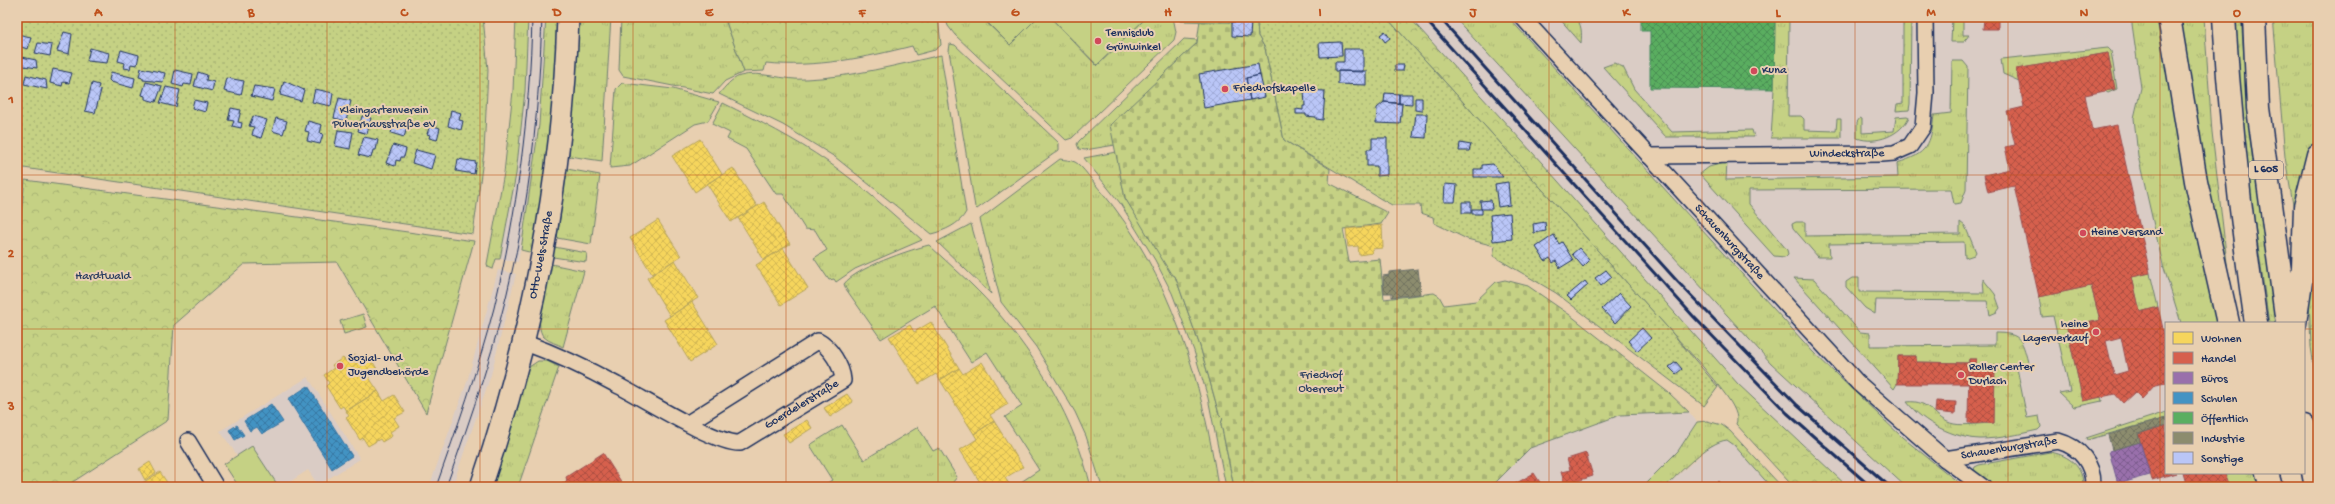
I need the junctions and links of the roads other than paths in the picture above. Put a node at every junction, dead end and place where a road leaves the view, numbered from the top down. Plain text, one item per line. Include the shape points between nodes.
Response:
1 (568, 17) edge
2 (1522, 17) edge
3 (1925, 17) edge
4 (2170, 17) edge
5 (2224, 17) edge
6 (2254, 17) edge
7 (2318, 155) edge
8 (1649, 156) junction
9 (2228, 322) edge
10 (2256, 322) edge
11 (2287, 322) edge
12 (2295, 322) edge
13 (523, 342) junction
14 (688, 423) junction
15 (2305, 431) edge
16 (188, 441) dead end
17 (1945, 459) junction
18 (2267, 474) edge
19 (2283, 474) edge
20 (216, 487) edge
21 (481, 487) edge
22 (1983, 487) edge
23 (2093, 487) edge
24 (2271, 487) edge
25 (2287, 487) edge
26 (2316, 487) edge

1 - 13 street, Otto-Wels-Straße via 557,173
2 - 8 street, Schauenburgstraße
3 - 8 street, Windeckstraße via 1926,94 1923,127 1910,146 1903,150 1882,154
4 - 9 highway via 2196,181
5 - 10 highway, L 605 via 2229,110
6 - 11 highway, L 605 via 2258,108
7 - 12 highway via 2305,207 2302,274
8 - 17 street, Schauenburgstraße via 1858,383
13 - 14 street, Goerdelerstraße via 566,358
13 - 21 street, Otto-Wels-Straße
14 - 14 street, Goerdelerstraße via 818,342 825,345 842,372 843,380 740,443 730,443
15 - 26 highway
16 - 20 street
17 - 22 street, Schauenburgstraße
17 - 23 street, Schauenburgstraße via 2058,441 2067,443 2080,452 2089,463
18 - 24 highway
19 - 25 highway

